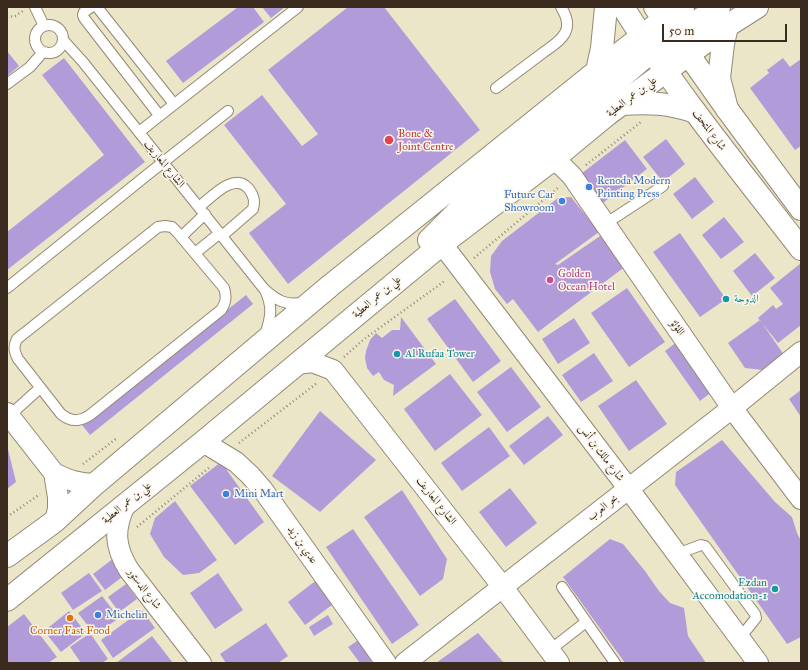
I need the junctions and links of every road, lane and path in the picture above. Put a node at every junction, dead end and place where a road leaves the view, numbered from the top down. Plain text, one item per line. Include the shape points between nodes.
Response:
1 (26, 7) edge
2 (35, 7) edge
3 (91, 7) edge
4 (97, 7) edge
5 (298, 7) edge
6 (561, 7) edge
7 (606, 7) edge
8 (623, 7) edge
9 (683, 7) edge
10 (757, 7) edge
11 (723, 16) edge
12 (7, 17) edge
13 (665, 20) edge
14 (44, 26) junction
15 (63, 40) junction
16 (647, 44) junction
17 (43, 52) junction
18 (689, 54) junction
19 (597, 71) junction
20 (666, 71) junction
21 (7, 84) edge
22 (496, 88) dead end
23 (174, 104) junction
24 (622, 104) junction
25 (727, 109) junction
26 (228, 112) dead end
27 (695, 112) junction
28 (159, 115) junction
29 (139, 132) junction
30 (551, 161) junction
31 (163, 162) junction
32 (663, 186) dead end
33 (801, 208) edge
34 (202, 211) junction
35 (605, 224) junction
36 (221, 234) junction
37 (181, 237) junction
38 (442, 244) junction
39 (801, 249) edge
40 (195, 253) junction
41 (402, 276) junction
42 (7, 288) edge
43 (264, 289) junction
44 (317, 297) junction
45 (263, 342) junction
46 (801, 352) edge
47 (297, 364) junction
48 (40, 388) junction
49 (732, 408) junction
50 (8, 414) edge
51 (203, 442) junction
52 (55, 478) junction
53 (95, 484) junction
54 (628, 488) junction
55 (801, 499) edge
56 (125, 505) junction
57 (7, 517) edge
58 (55, 521) junction
59 (677, 554) junction
60 (7, 556) edge
61 (502, 586) junction
62 (562, 587) dead end
63 (7, 600) edge
64 (586, 622) junction
65 (740, 638) junction
66 (554, 656) edge
67 (201, 663) edge
68 (386, 663) edge
69 (405, 663) edge
70 (615, 663) edge
71 (758, 663) edge

1 - 12 path via 15,16
2 - 14 lane
3 - 28 lane via 84,12 84,18
4 - 23 lane
5 - 23 lane
6 - 22 lane via 567,20 566,33
7 - 19 main road
8 - 16 main road, شارع المتحف
9 - 13 main road
10 - 11 main road, علي بن عمر العطية
11 - 13 main road
11 - 18 main road, علي بن عمر العطية
11 - 25 main road via 719,78
13 - 16 main road via 658,42
13 - 18 main road
13 - 20 main road via 669,40 662,55
14 - 15 lane via 50,25 60,30
14 - 17 lane via 36,33 35,38 38,48
15 - 17 lane via 62,46 53,53
15 - 29 lane, الشارع المعاريف
16 - 19 main road
16 - 20 main road, شارع المتحف
16 - 41 main road via 600,95 460,208 432,236
17 - 21 lane via 30,67
18 - 20 main road, علي بن عمر العطية
18 - 25 main road
19 - 44 main road
20 - 24 main road, علي بن عمر العطية
20 - 27 main road, شارع المتحف
23 - 28 lane
24 - 27 main road via 664,104
24 - 30 main road, علي بن عمر العطية
25 - 33 main road
26 - 31 lane
27 - 39 main road, شارع المتحف
28 - 29 lane
29 - 31 lane, الشارع المعاريف
30 - 35 street, اللؤلؤ via 561,165 572,176
30 - 38 main road, علي بن عمر العطية
31 - 34 lane, الشارع المعاريف
31 - 42 lane
32 - 35 lane
34 - 36 lane, الشارع المعاريف
34 - 36 lane via 230,183 238,182 253,194 253,209
34 - 37 lane
35 - 49 street, اللؤلؤ
36 - 40 lane
36 - 43 lane, الشارع المعاريف
37 - 40 lane
37 - 48 lane via 172,227 158,227 17,339 14,352
38 - 41 main road, علي بن عمر العطية
38 - 54 street, شارع مالك بن أنس
40 - 48 lane via 224,288 226,299 221,310 83,419 67,419
41 - 47 main road, علي بن عمر العطية
43 - 44 lane, الشارع المعاريف via 283,302 294,304
43 - 45 lane, الشارع المعاريف via 271,310
44 - 45 main road
45 - 53 main road
46 - 49 street, بحر العرب
47 - 51 main road, علي بن عمر العطية
47 - 61 street, الشارع المعاريف via 312,362 333,370
48 - 50 lane
49 - 54 street, بحر العرب
49 - 55 street, اللؤلؤ
50 - 52 street
51 - 56 main road, علي بن عمر العطية
51 - 68 street, عدي بن زيد via 236,462 263,490
52 - 53 street
52 - 57 path
52 - 58 street via 58,497
53 - 58 main road
54 - 59 street, شارع مالك بن أنس
54 - 61 street, بحر العرب
56 - 63 main road, علي بن عمر العطية
56 - 67 street, شارع الدستور via 117,531 121,558
58 - 60 main road
59 - 65 street, شارع مالك بن أنس
59 - 65 lane via 701,545 705,546 756,614 756,618
61 - 66 street, الشارع المعاريف
61 - 69 street, بحر العرب
62 - 64 lane
64 - 66 lane
64 - 70 lane
65 - 71 street, شارع مالك بن أنس

